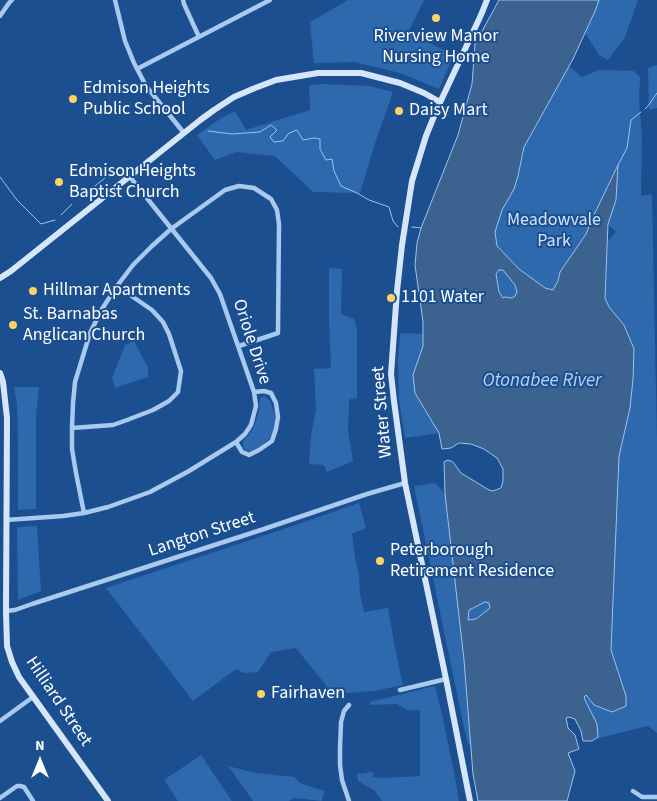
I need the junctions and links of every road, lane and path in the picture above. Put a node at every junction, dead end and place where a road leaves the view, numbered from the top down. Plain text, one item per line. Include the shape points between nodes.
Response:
1 (12, 0) edge
2 (115, 0) edge
3 (183, 0) edge
4 (270, 0) edge
5 (487, 0) edge
6 (0, 16) edge
7 (199, 37) junction
8 (137, 69) junction
9 (440, 102) junction
10 (184, 133) junction
11 (130, 177) junction
12 (171, 229) junction
13 (0, 278) edge
14 (117, 286) junction
15 (238, 346) junction
16 (0, 373) edge
17 (254, 392) junction
18 (72, 428) junction
19 (236, 442) junction
20 (405, 483) junction
21 (84, 513) junction
22 (6, 520) junction
23 (6, 611) junction
24 (446, 679) junction
25 (400, 690) dead end
26 (33, 697) junction
27 (349, 705) dead end
28 (0, 721) edge
29 (633, 791) dead end
30 (657, 797) edge
31 (0, 798) edge
32 (34, 801) edge
33 (108, 801) edge
34 (349, 801) edge
35 (470, 801) edge

1 - 6 street
2 - 8 street via 125,41
3 - 7 street
4 - 7 street via 256,4
5 - 9 street, Water Street
7 - 8 street
8 - 10 street via 146,86
9 - 10 street via 400,83 360,73 318,73 276,80 234,97
9 - 20 street, Water Street via 412,181 397,291 392,374
10 - 11 street
11 - 12 street, Oriole Drive
11 - 13 street
12 - 14 street via 133,265
12 - 15 street, Oriole Drive via 211,278
12 - 15 street via 225,190 239,186 254,188 270,199 279,224 278,333
14 - 18 street via 87,340 76,382
14 - 18 street via 152,310 163,322 181,372 178,392 169,402 127,420
15 - 17 street, Oriole Drive
16 - 22 street, Hilliard Street via 7,418
17 - 19 street, Oriole Drive via 256,406 251,425
17 - 19 street via 271,393 276,403 278,417 272,441 249,455 242,452
18 - 21 street via 72,449
19 - 21 street, Oriole Drive via 150,492
20 - 23 street, Langton Street
20 - 24 street, Water Street
21 - 22 street, Oriole Drive
22 - 23 street, Hilliard Street
23 - 26 street, Hilliard Street via 12,662
24 - 25 street
24 - 35 street, Water Street
26 - 28 street
26 - 33 street, Hilliard Street
27 - 34 street via 341,722 340,765
29 - 30 street via 642,797
31 - 32 street via 20,786

